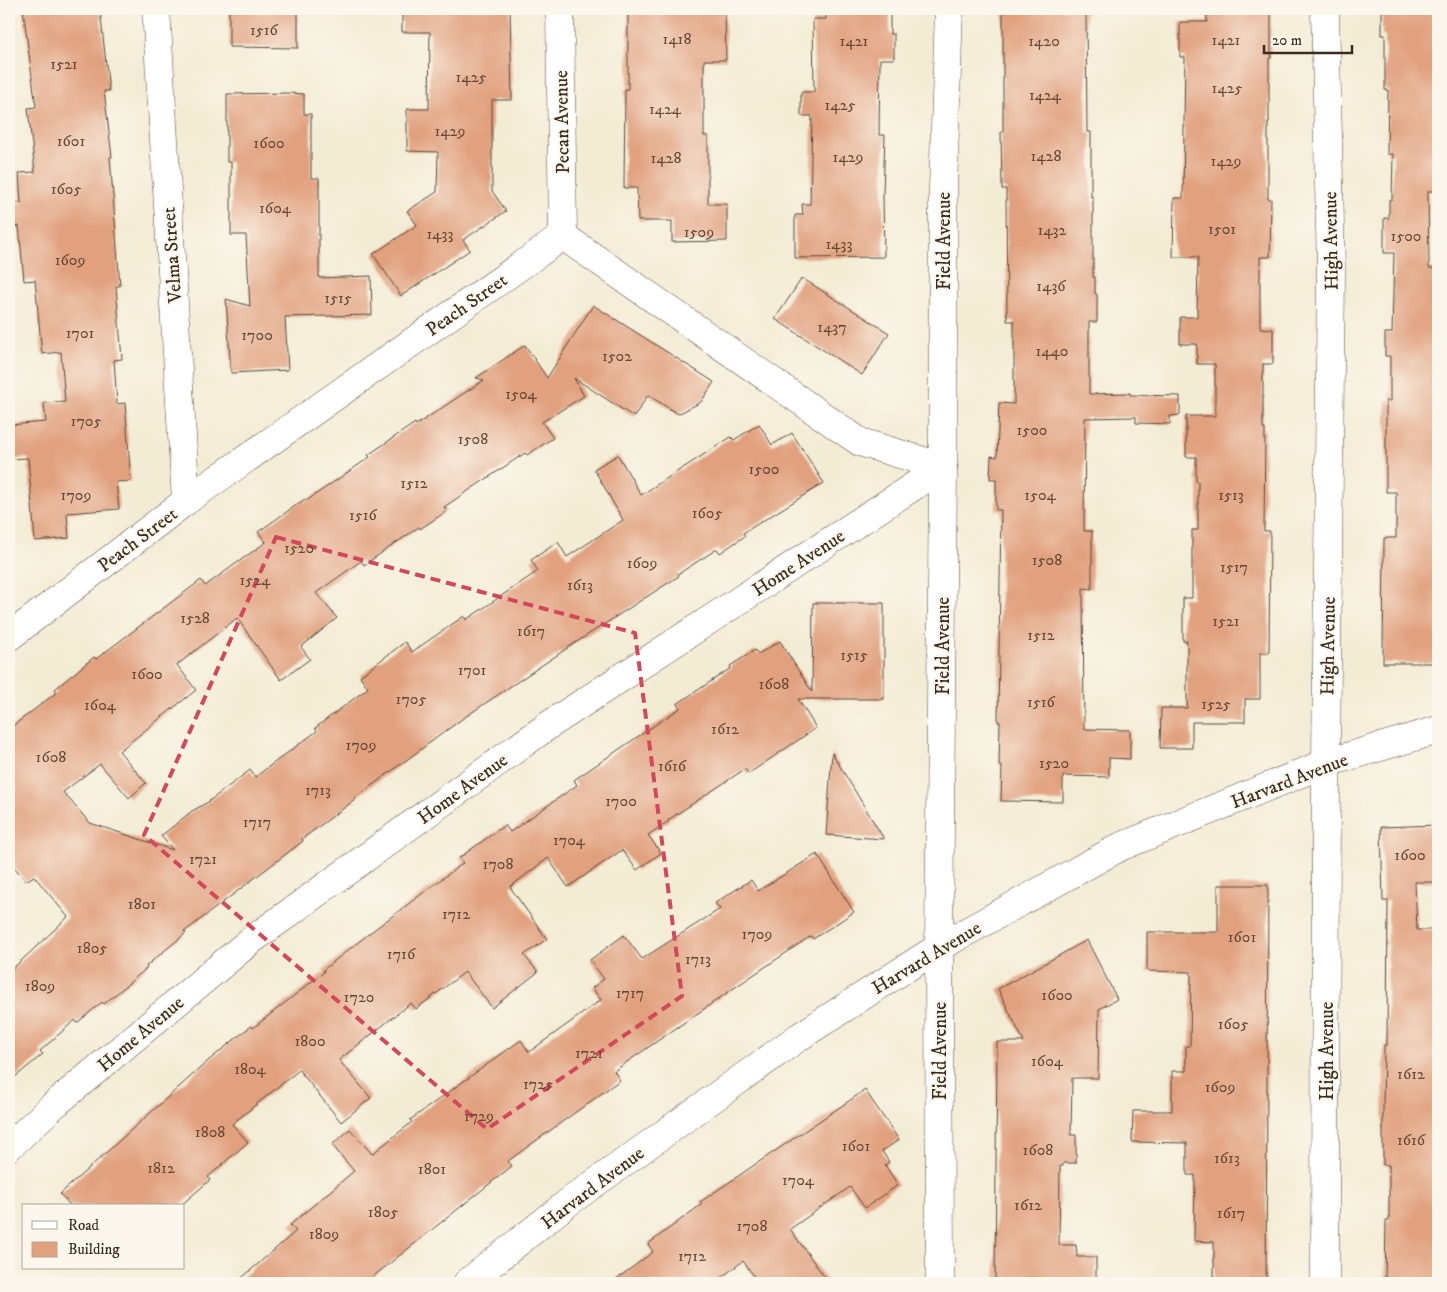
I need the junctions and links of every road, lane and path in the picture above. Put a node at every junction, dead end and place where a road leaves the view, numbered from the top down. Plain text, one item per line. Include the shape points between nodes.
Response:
1 (156, 9) edge
2 (560, 9) edge
3 (949, 9) edge
4 (1325, 9) edge
5 (563, 236) junction
6 (943, 467) junction
7 (186, 501) junction
8 (9, 637) edge
9 (1438, 730) edge
10 (1326, 763) junction
11 (939, 947) junction
12 (9, 1147) edge
13 (467, 1283) edge
14 (940, 1283) edge
15 (1325, 1283) edge

1 - 7 street, Velma Street
2 - 5 street, Pecan Avenue
3 - 6 street, Field Avenue via 943,189
4 - 10 street, High Avenue via 1331,270
5 - 6 street via 860,442
5 - 7 street, Peach Street
6 - 11 street, Field Avenue
6 - 12 street, Home Avenue via 549,725 249,942 54,1105
7 - 8 street, Peach Street
9 - 10 street, Harvard Avenue
10 - 11 street, Harvard Avenue via 1120,847
10 - 15 street, High Avenue
11 - 13 street, Harvard Avenue via 791,1042 570,1201
11 - 14 street, Field Avenue

